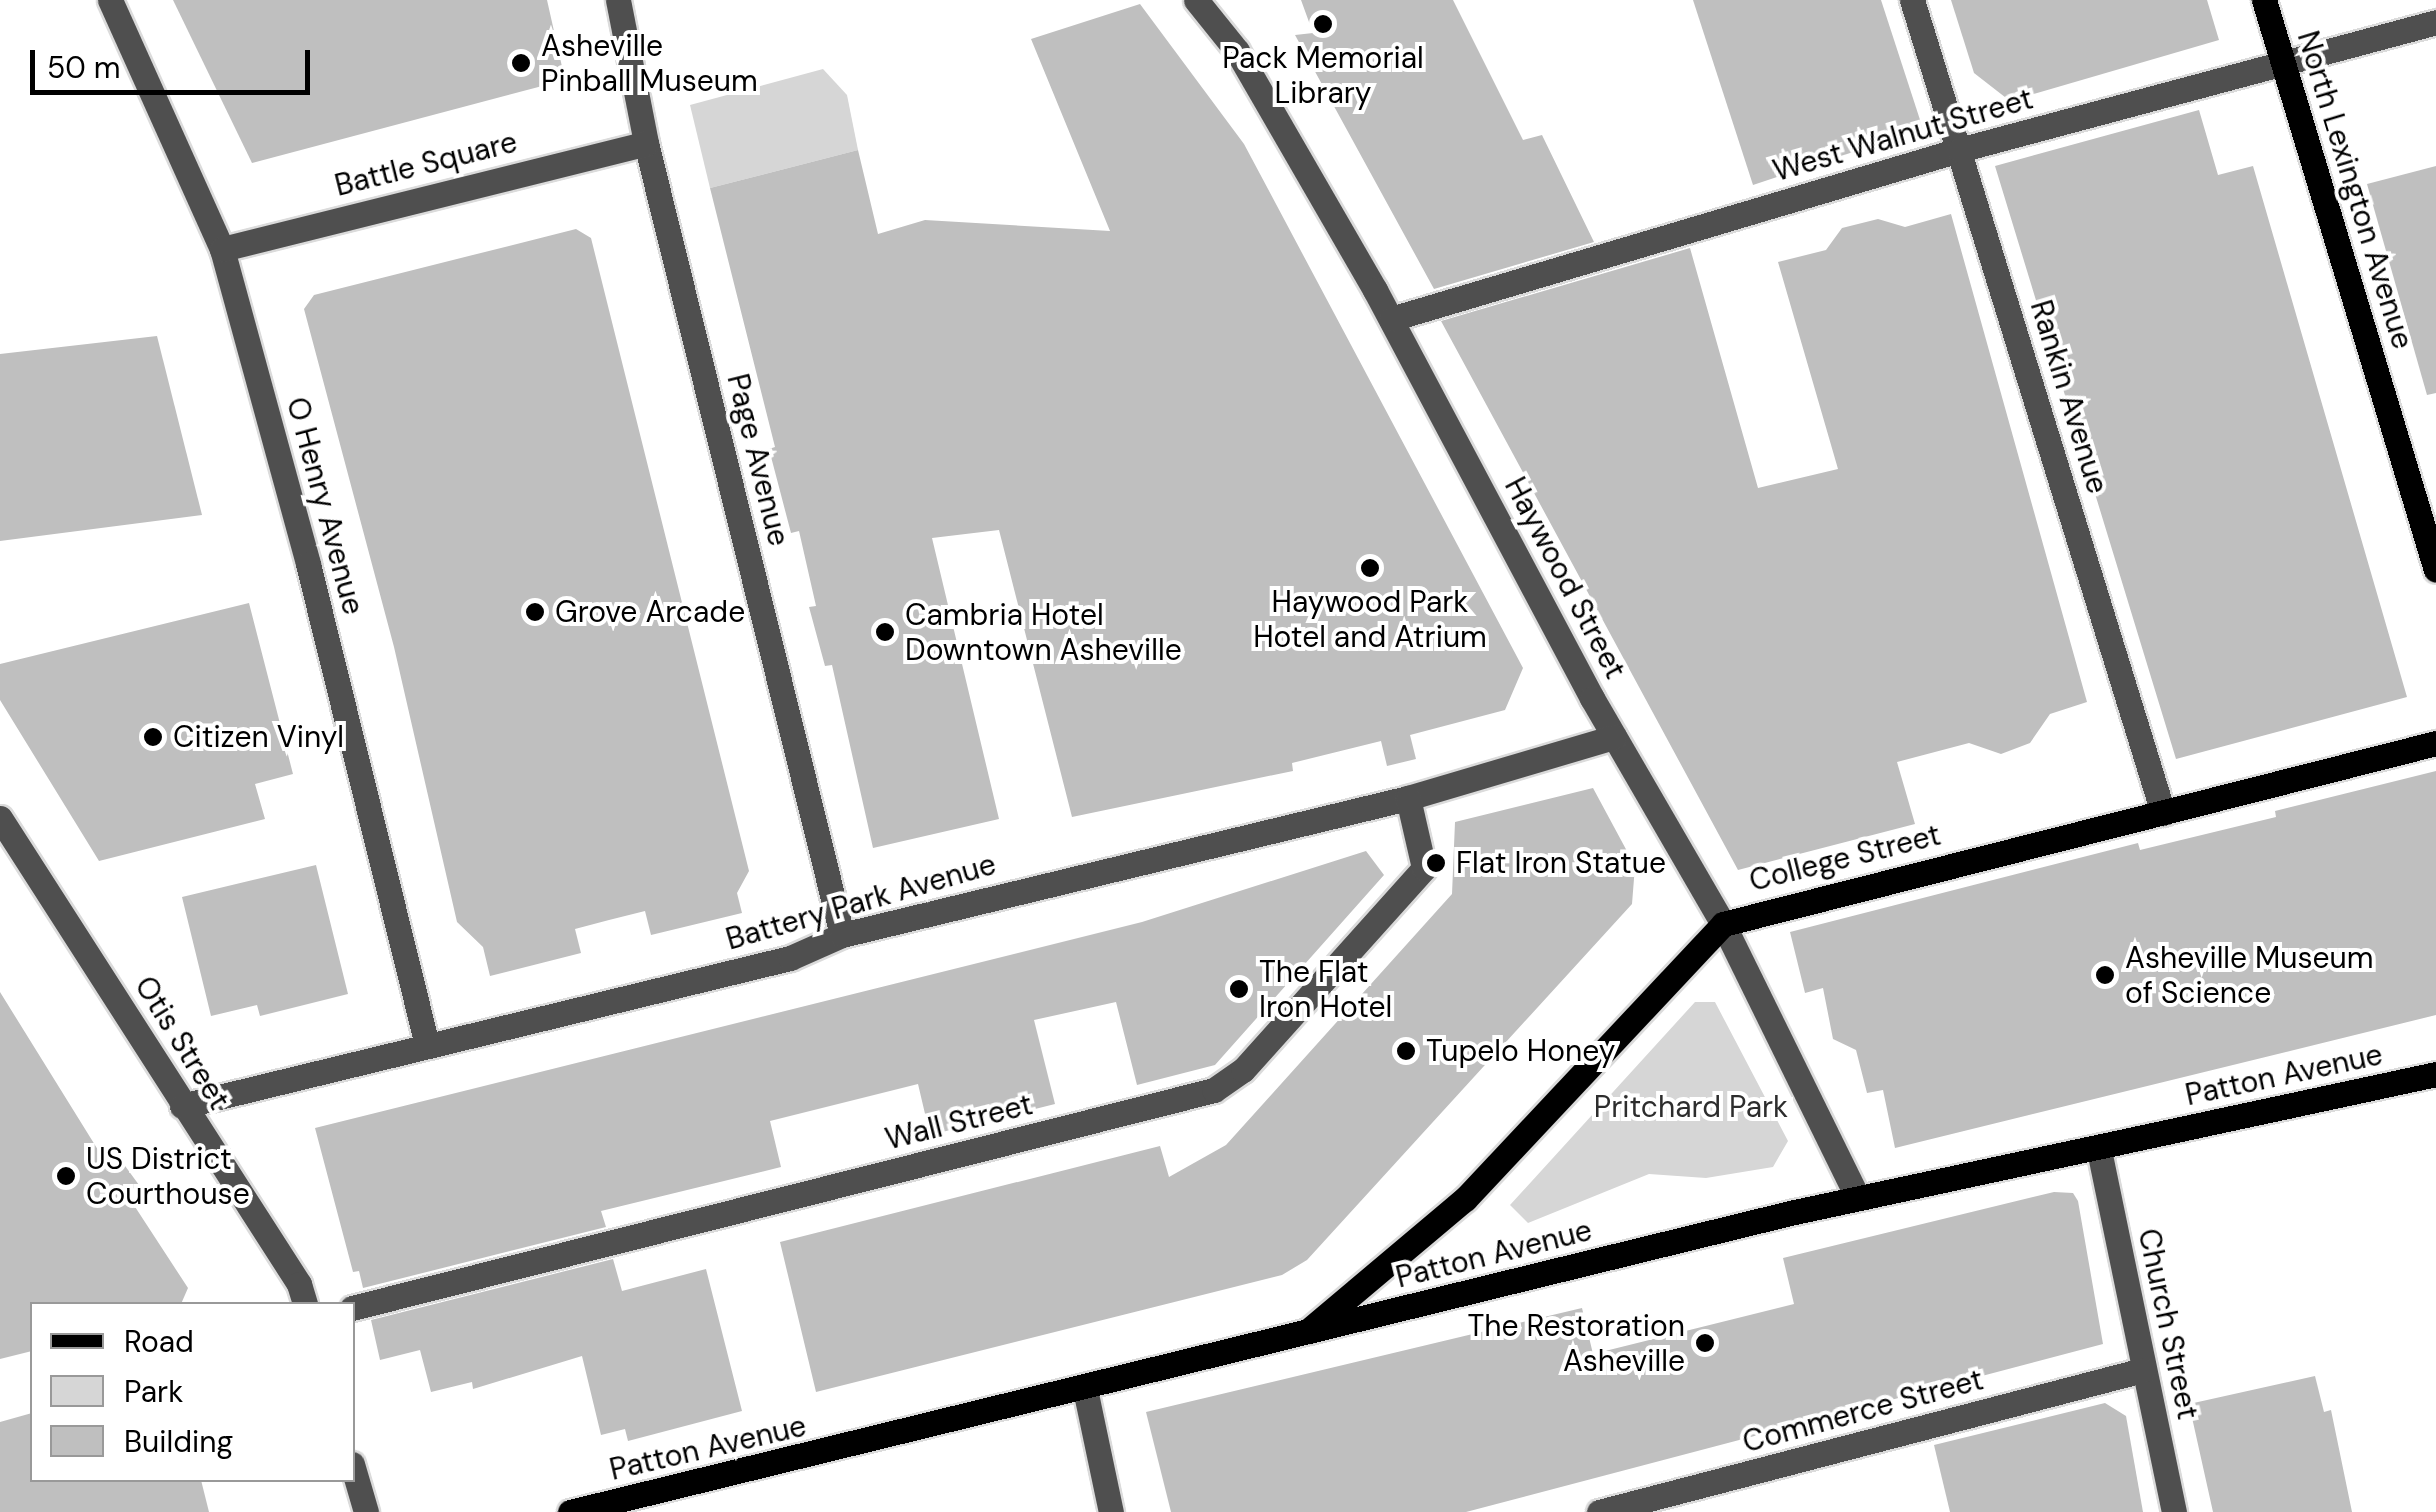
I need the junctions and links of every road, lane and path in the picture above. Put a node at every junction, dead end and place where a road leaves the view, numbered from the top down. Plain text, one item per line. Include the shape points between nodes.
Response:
1 (110, 0) edge
2 (618, 0) edge
3 (1196, 0) edge
4 (1912, 0) edge
5 (2264, 0) edge
6 (2436, 22) edge
7 (2283, 64) junction
8 (646, 143) junction
9 (1960, 150) junction
10 (222, 249) junction
11 (1391, 319) junction
12 (2436, 570) edge
13 (1614, 737) junction
14 (2436, 744) edge
15 (1408, 798) junction
16 (2162, 813) junction
17 (0, 818) edge
18 (1723, 924) junction
19 (842, 935) junction
20 (426, 1046) junction
21 (2436, 1074) edge
22 (182, 1106) junction
23 (2098, 1150) junction
24 (1858, 1198) junction
25 (305, 1302) edge
26 (355, 1307) edge
27 (1304, 1334) junction
28 (2143, 1370) junction
29 (1084, 1389) junction
30 (355, 1474) edge
31 (687, 1500) edge
32 (1658, 1506) edge
33 (366, 1512) edge
34 (570, 1512) edge
35 (1111, 1512) edge
36 (1599, 1512) edge
37 (2174, 1512) edge

1 - 10 street, O Henry Avenue
2 - 8 street, Page Avenue
3 - 11 street, Haywood Street via 1238,51
4 - 9 street, Rankin Avenue
5 - 7 main road, North Lexington Avenue
6 - 7 street, West Walnut Street
7 - 9 street, West Walnut Street
7 - 12 main road, North Lexington Avenue
8 - 10 street, Battle Square
8 - 19 street, Page Avenue
9 - 11 street, West Walnut Street
9 - 16 street, Rankin Avenue
10 - 20 street, O Henry Avenue via 308,564
11 - 13 street, Haywood Street
13 - 15 street, Battery Park Avenue
13 - 18 street, Haywood Street
14 - 16 main road, College Street
15 - 19 street, Battery Park Avenue
15 - 26 street, Wall Street via 1424,868 1242,1070 1214,1090
16 - 18 main road, College Street
17 - 22 street, Otis Street
18 - 24 street, Haywood Street
18 - 27 main road, College Street via 1466,1199
19 - 20 street, Battery Park Avenue via 790,958
20 - 22 street, Battery Park Avenue
21 - 23 main road, Patton Avenue
22 - 25 street, Otis Street
23 - 24 main road, Patton Avenue
23 - 28 street, Church Street
24 - 27 main road, Patton Avenue
27 - 29 main road, Patton Avenue
28 - 32 street, Commerce Street
28 - 37 street, Church Street
29 - 31 main road, Patton Avenue
29 - 35 street
30 - 33 street
31 - 34 main road, Patton Avenue
32 - 36 street, Commerce Street

